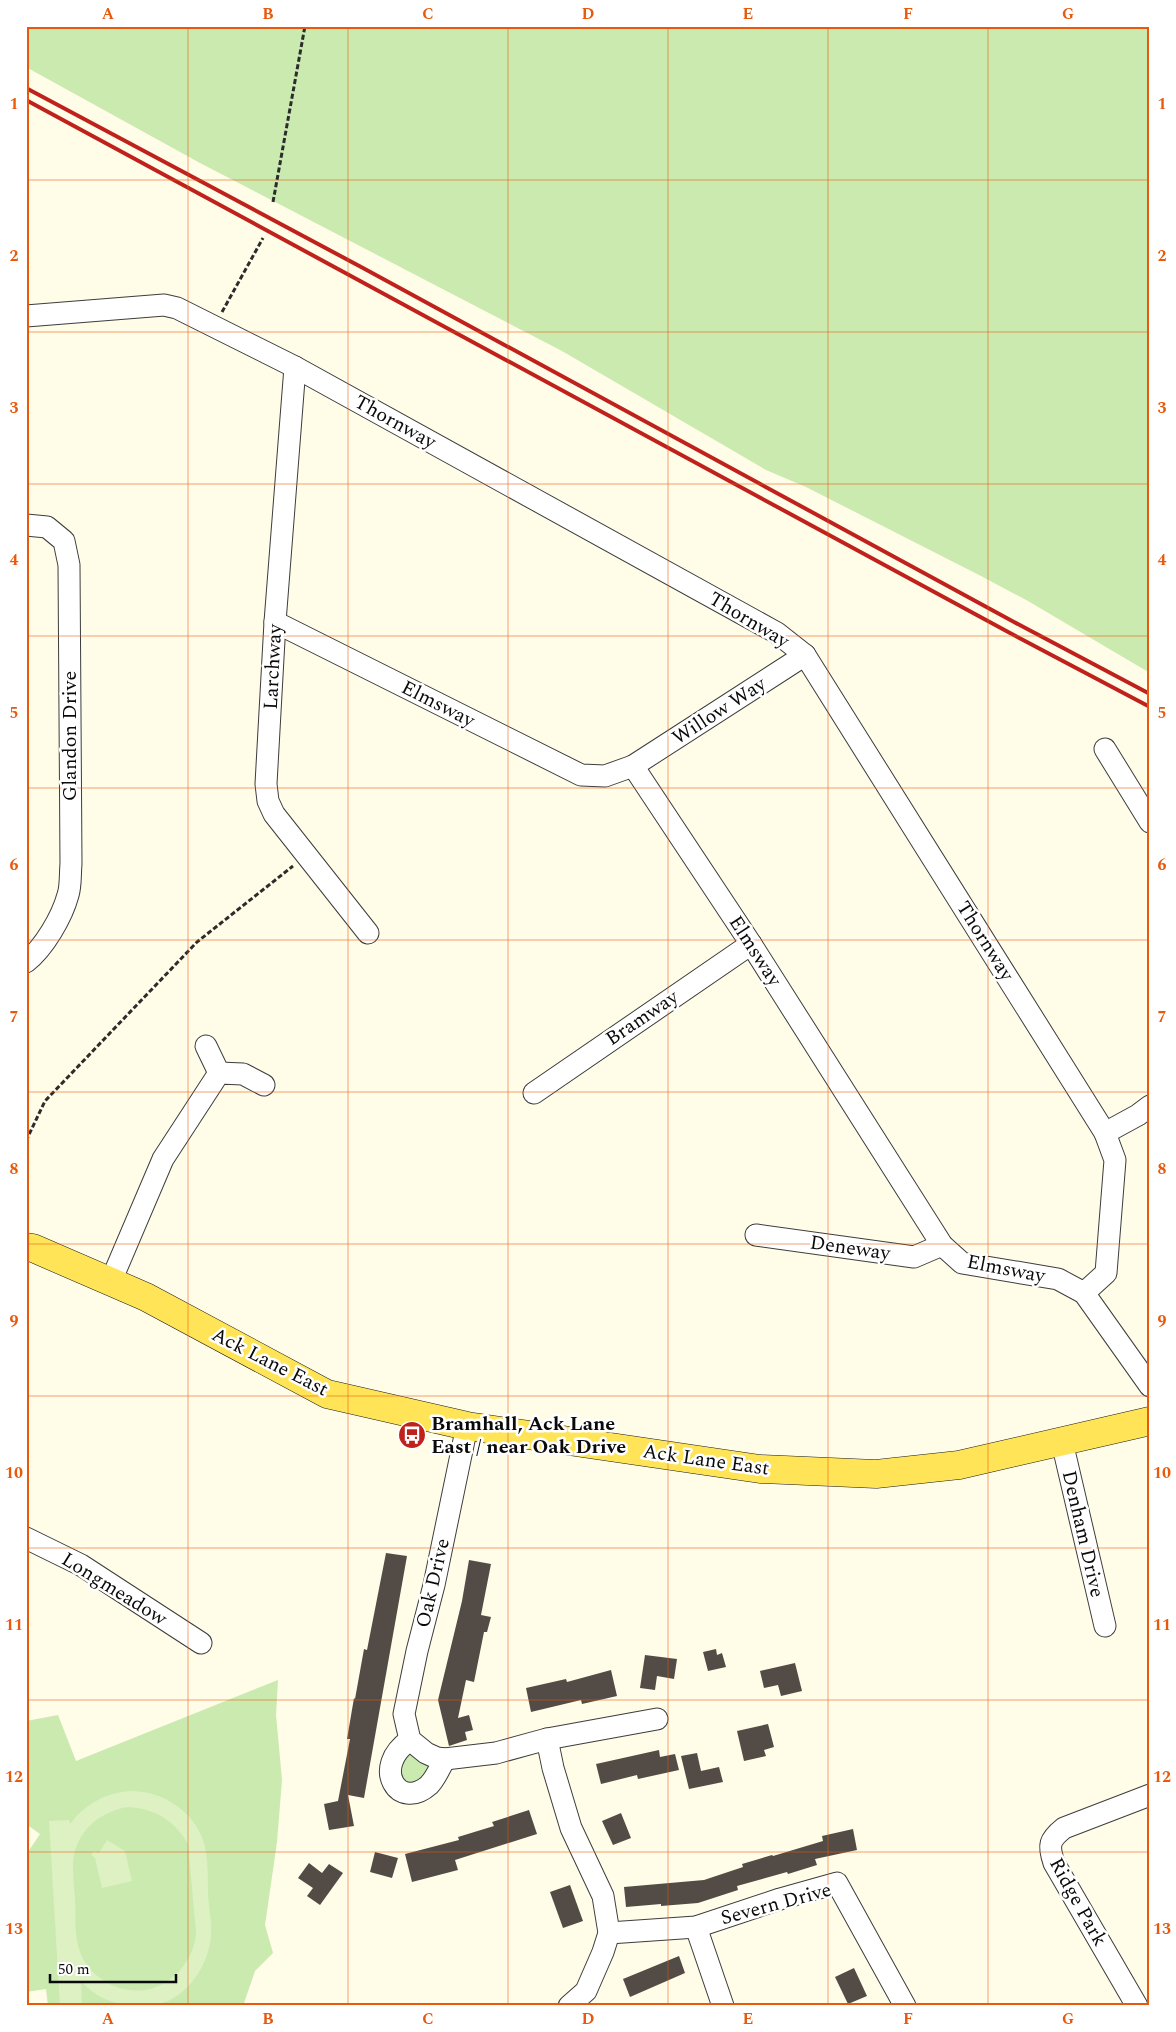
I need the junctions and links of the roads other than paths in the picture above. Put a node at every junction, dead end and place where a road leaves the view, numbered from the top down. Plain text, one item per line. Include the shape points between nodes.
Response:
1 (26, 316) edge
2 (295, 367) junction
3 (26, 525) edge
4 (275, 622) junction
5 (805, 656) junction
6 (1105, 748) dead end
7 (633, 766) junction
8 (1150, 822) edge
9 (368, 933) dead end
10 (751, 944) junction
11 (26, 962) edge
12 (206, 1046) dead end
13 (219, 1073) junction
14 (264, 1085) dead end
15 (534, 1093) dead end
16 (1150, 1106) edge
17 (1105, 1133) junction
18 (756, 1235) dead end
19 (942, 1245) junction
20 (26, 1247) edge
21 (111, 1281) junction
22 (1084, 1293) junction
23 (1150, 1386) edge
24 (1150, 1422) edge
25 (466, 1426) junction
26 (1062, 1442) junction
27 (26, 1538) edge
28 (1105, 1626) dead end
29 (201, 1643) dead end
30 (657, 1719) dead end
31 (547, 1739) junction
32 (410, 1740) junction
33 (445, 1759) junction
34 (1150, 1795) edge
35 (696, 1927) junction
36 (609, 1933) junction
37 (569, 2006) edge
38 (723, 2006) edge
39 (905, 2006) edge
40 (1137, 2006) edge

1 - 2 street, Thornway via 164,305 177,308
2 - 4 street, Larchway
2 - 5 street, Thornway via 777,633
3 - 11 street, Glandon Drive via 47,527 64,541 69,564 71,864 68,895 53,928 36,954
4 - 7 street, Elmsway via 581,775 605,776
4 - 9 street, Larchway via 266,784 268,801 274,814
5 - 7 street, Willow Way
5 - 17 street, Thornway
6 - 8 street
7 - 10 street, Elmsway
10 - 15 street, Bramway
10 - 19 street, Elmsway
12 - 13 street
13 - 14 street via 243,1074
13 - 21 street via 163,1159
16 - 17 street
17 - 22 street, Thornway via 1115,1160 1106,1273
18 - 19 street, Deneway via 914,1257
19 - 22 street, Elmsway via 962,1263 1058,1278
20 - 21 main road, Ack Lane East
21 - 25 main road, Ack Lane East via 146,1296 327,1394
22 - 23 street, Elmsway
24 - 26 main road, Ack Lane East
25 - 26 main road, Ack Lane East via 760,1469 834,1474 876,1474 959,1466
25 - 32 street, Oak Drive via 404,1714
26 - 28 street, Denham Drive
27 - 29 street, Longmeadow via 81,1565
30 - 31 street
31 - 33 street via 496,1753
31 - 36 street via 571,1828 602,1896
32 - 33 street via 426,1754
32 - 33 street via 395,1753 390,1772 396,1788 404,1792 422,1790 430,1784
34 - 40 street, Ridge Park via 1064,1828 1053,1837 1050,1850 1054,1863
35 - 36 street, Severn Drive
35 - 38 street
35 - 39 street, Severn Drive via 837,1883
36 - 37 street via 586,1991

